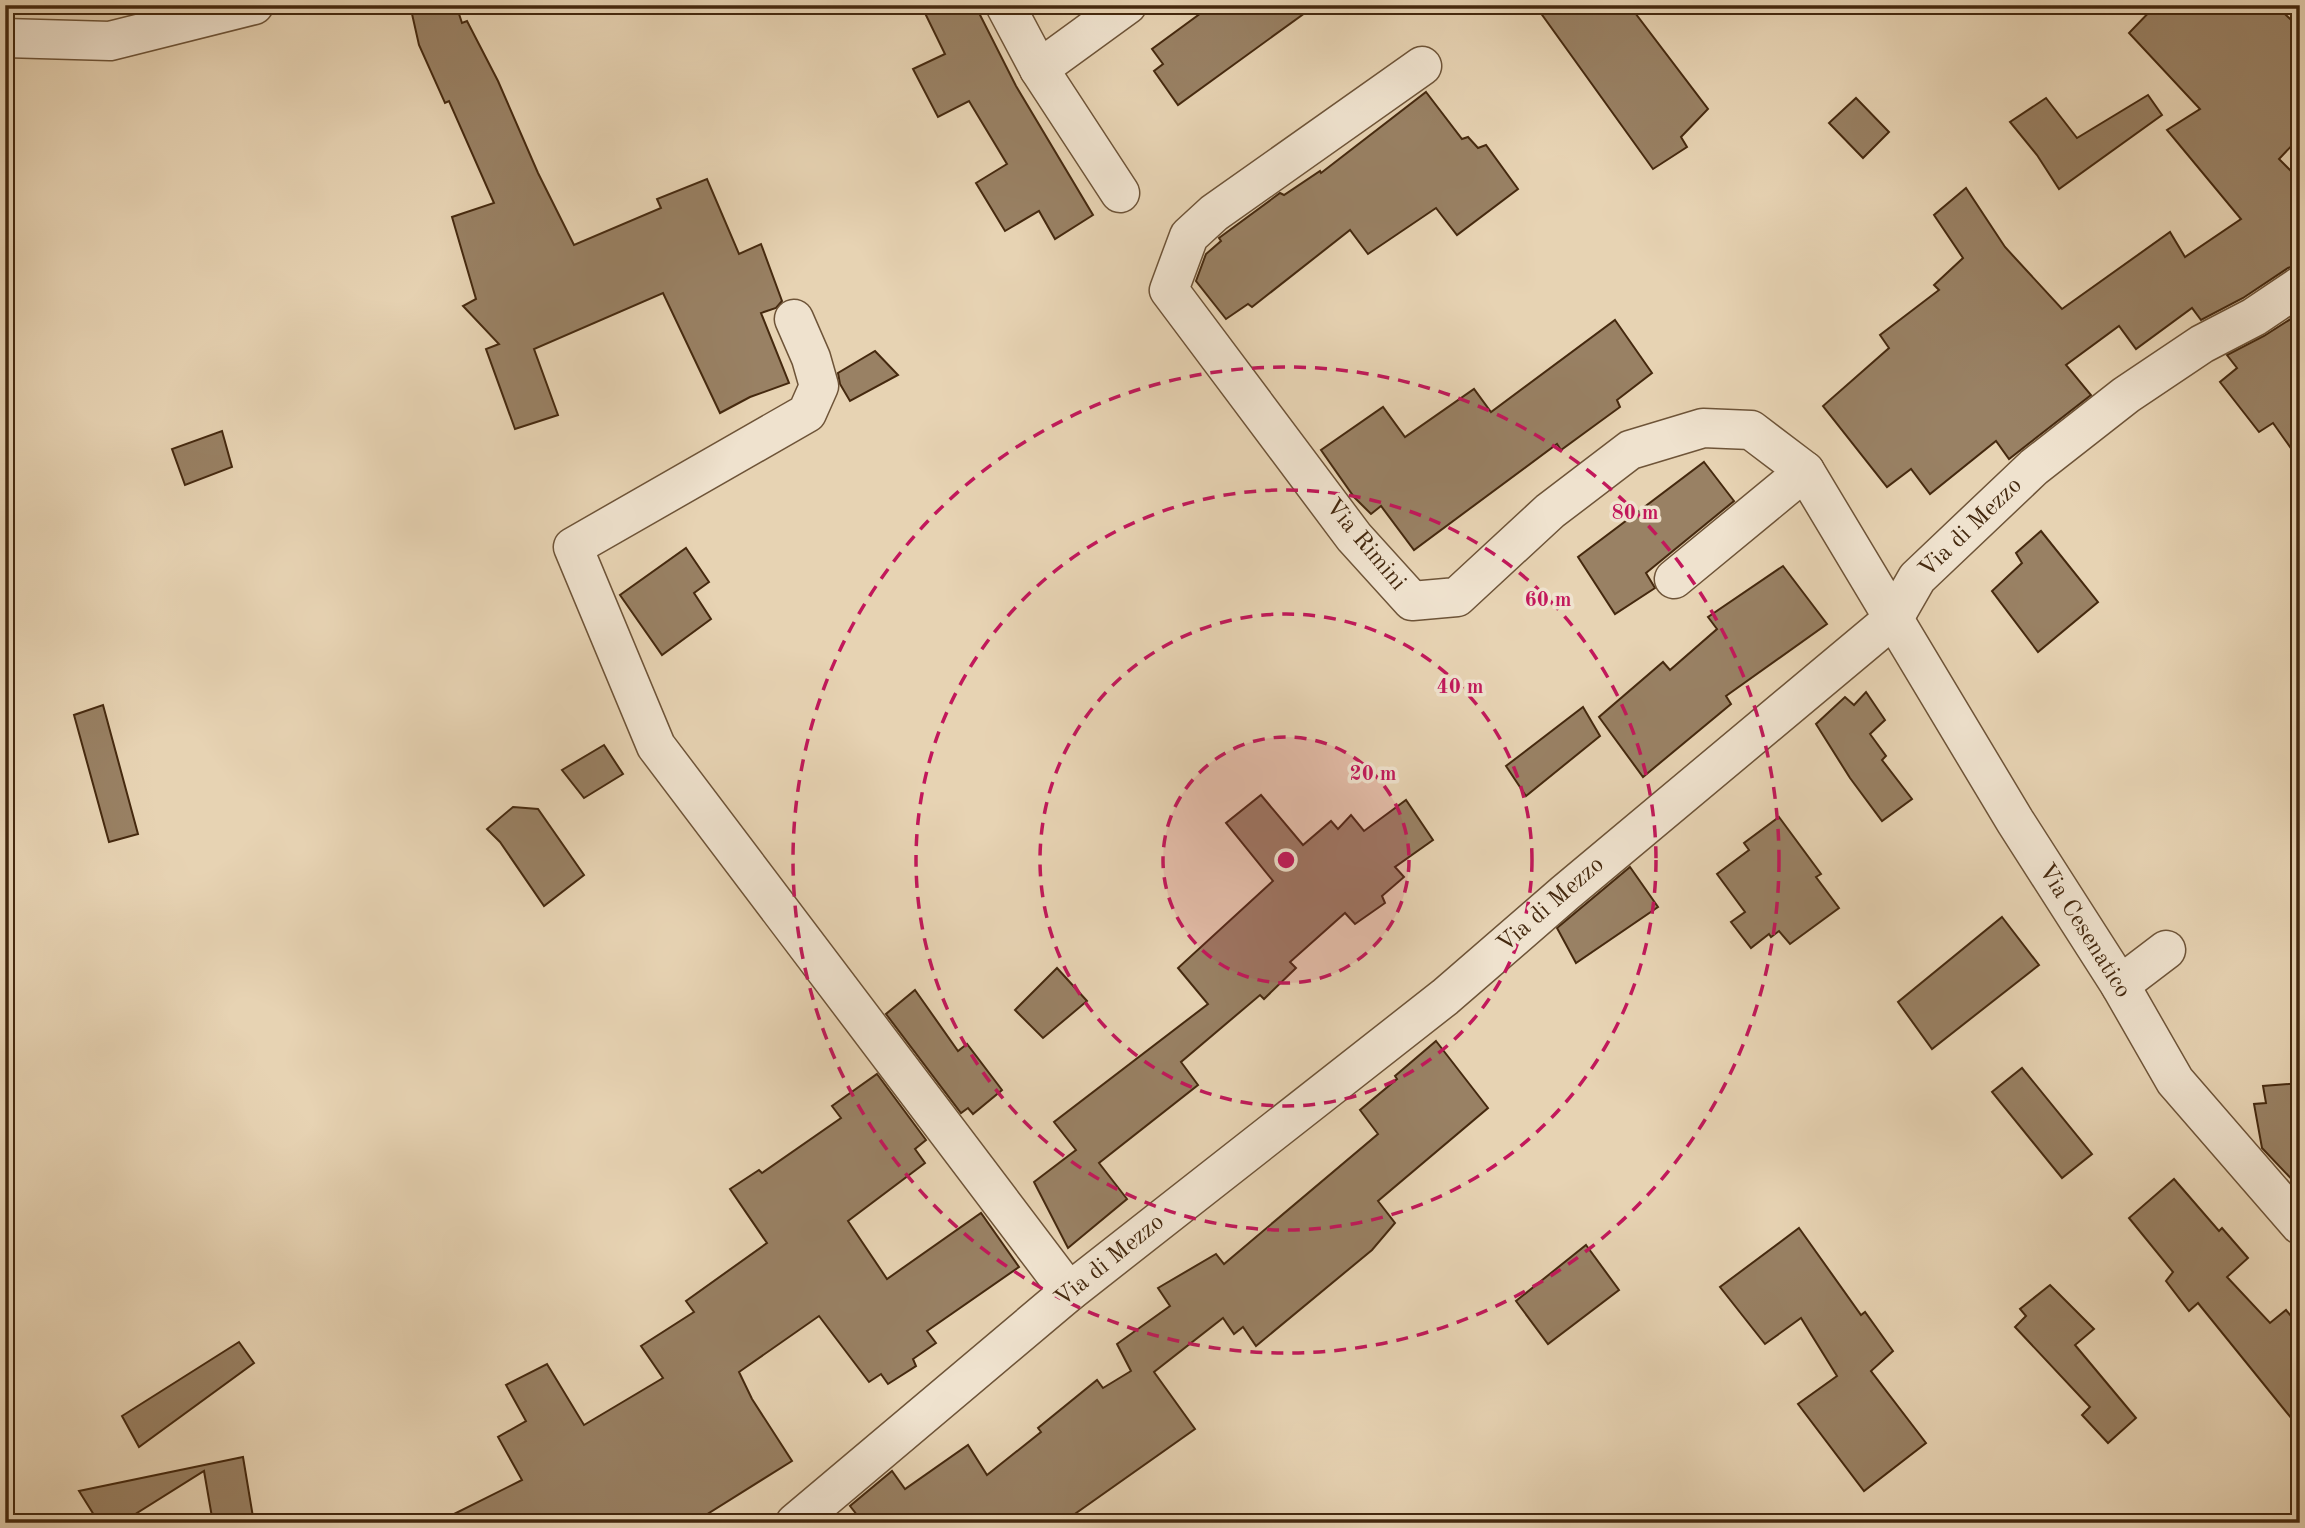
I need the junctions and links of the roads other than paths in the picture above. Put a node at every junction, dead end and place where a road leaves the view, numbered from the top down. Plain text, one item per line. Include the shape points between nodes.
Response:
1 (254, 5) edge
2 (1005, 5) edge
3 (1127, 5) edge
4 (5, 38) edge
5 (1422, 66) dead end
6 (1039, 69) junction
7 (1120, 193) dead end
8 (2300, 286) edge
9 (794, 320) dead end
10 (1805, 471) junction
11 (1674, 579) dead end
12 (1894, 618) junction
13 (2166, 950) dead end
14 (2120, 985) junction
15 (2300, 1225) edge
16 (1069, 1292) junction
17 (795, 1523) edge

1 - 4 street via 110,41
2 - 6 street
3 - 6 street
5 - 10 street, Via Rimini via 1214,213 1189,236 1169,290 1354,537 1412,601 1457,597 1550,511 1630,450 1703,428 1751,430
6 - 7 street
8 - 12 street, Via di Mezzo via 2137,388 2034,467 1917,578
9 - 16 street via 819,386 807,413 573,547 656,746
10 - 11 street
10 - 12 street, Via Rimini
12 - 14 street, Via Cesenatico
12 - 16 street, Via di Mezzo via 1445,997
13 - 14 street
14 - 15 street, Via Cesenatico via 2175,1081
16 - 17 street, Via di Mezzo

